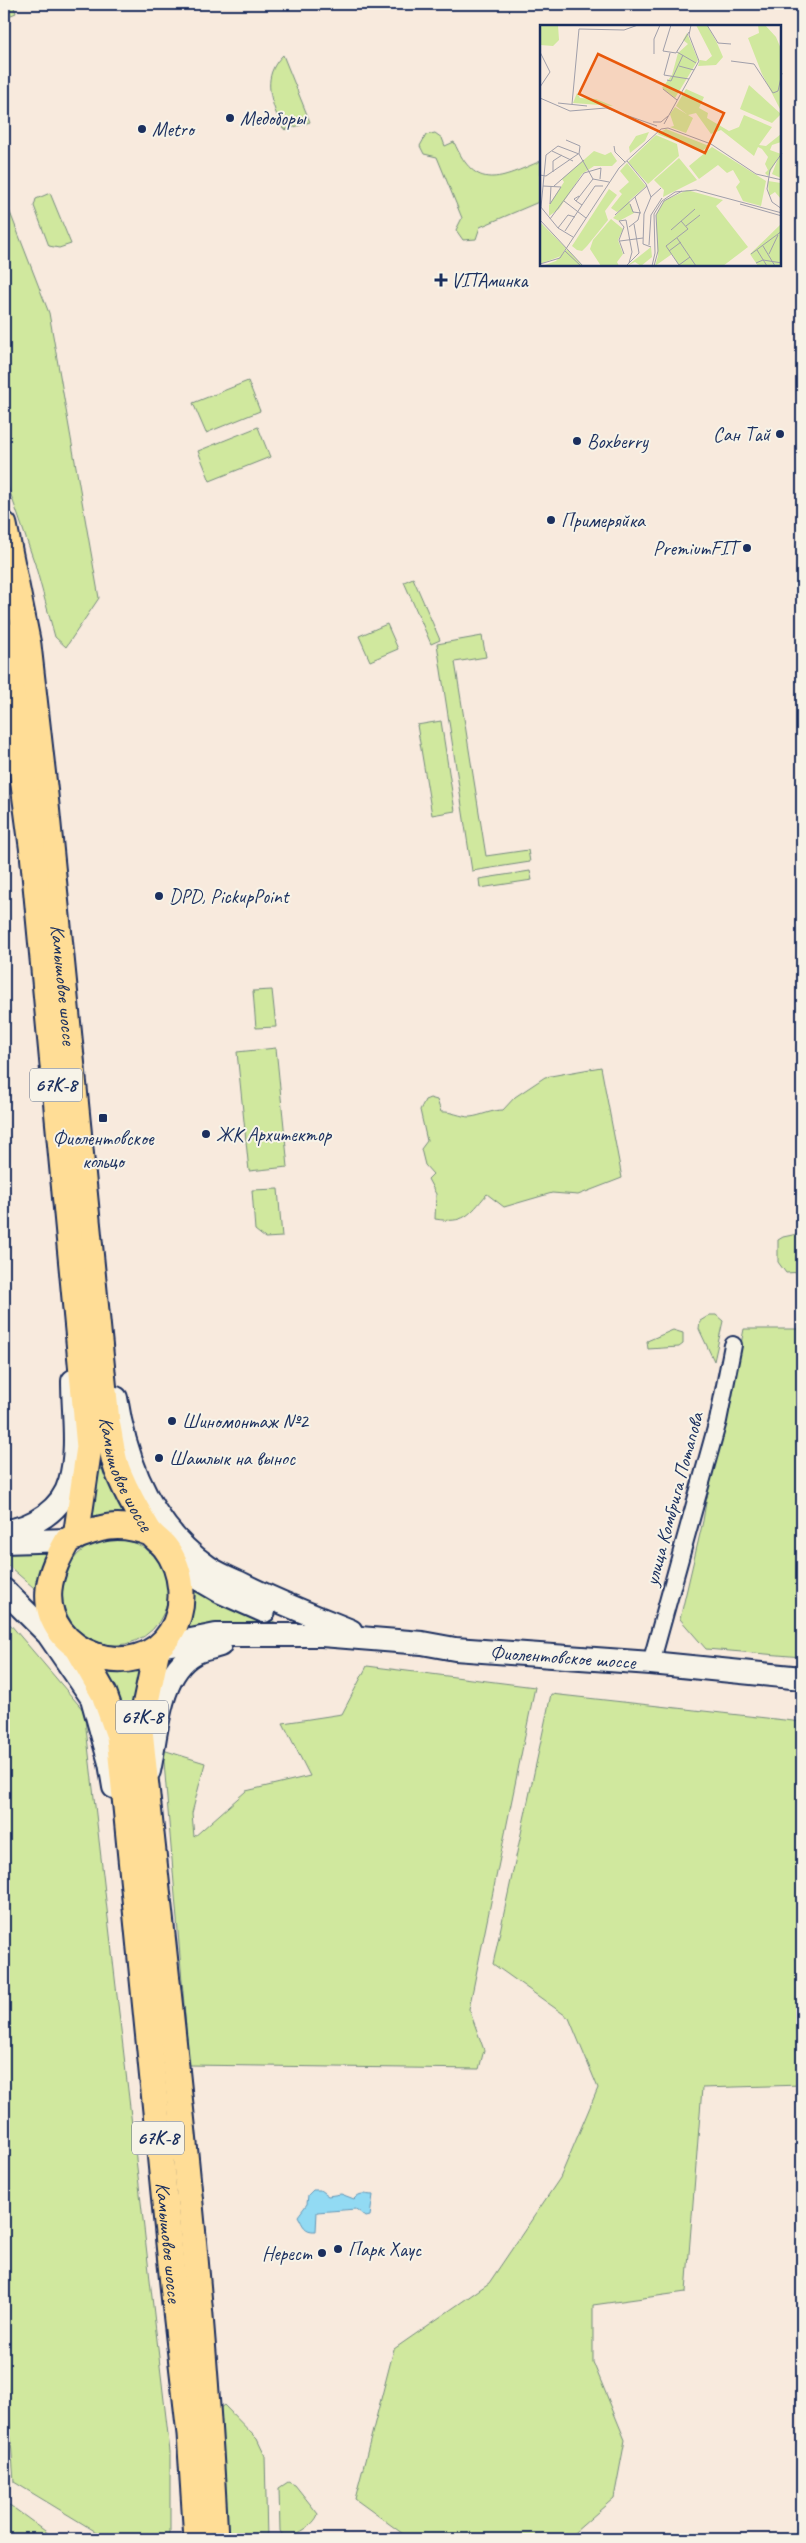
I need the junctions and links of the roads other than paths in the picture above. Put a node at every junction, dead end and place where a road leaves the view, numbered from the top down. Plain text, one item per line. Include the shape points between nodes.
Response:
1 (4, 525) edge
2 (4, 634) edge
3 (77, 1316) junction
4 (100, 1341) junction
5 (733, 1345) dead end
6 (4, 1531) edge
7 (150, 1533) junction
8 (72, 1538) junction
9 (4, 1542) edge
10 (178, 1567) junction
11 (4, 1577) edge
12 (4, 1590) edge
13 (54, 1621) junction
14 (297, 1635) junction
15 (322, 1635) junction
16 (373, 1639) junction
17 (159, 1647) junction
18 (79, 1650) junction
19 (651, 1663) junction
20 (802, 1678) edge
21 (146, 1787) junction
22 (130, 1846) junction
23 (197, 2539) edge
24 (215, 2539) edge

1 - 4 main road, Камышовое шоссе / 67К-8 via 28,645
2 - 3 main road, Камышовое шоссе / 67К-8 via 33,853
3 - 6 main road via 70,1482 61,1500 40,1520
3 - 8 main road, Камышовое шоссе / 67К-8 via 89,1447
4 - 7 main road, Камышовое шоссе / 67К-8 via 108,1422 118,1472
4 - 16 main road via 110,1360 120,1425 140,1488 168,1531 208,1567 282,1604
5 - 19 street, улица Комбрига Потапова via 718,1421
7 - 8 main road, Камышовое шоссе via 133,1527 113,1526
7 - 10 main road, 67К-8 via 165,1547
8 - 9 main road
8 - 13 main road, Камышовое шоссе / 67К-8 via 51,1574 48,1591
10 - 15 main road, Фиолентовское шоссе via 221,1592
10 - 17 main road, 67К-8 via 181,1584 178,1614 172,1631
11 - 13 main road
12 - 22 main road via 48,1634 92,1698 110,1763 119,1823
13 - 18 main road, Камышовое шоссе / 67К-8 via 62,1636
14 - 15 main road, Фиолентовское шоссе
14 - 17 main road, Фиолентовское шоссе via 216,1635
14 - 21 main road via 261,1643 222,1645 196,1652 182,1662 172,1676 156,1722
15 - 16 main road, Фиолентовское шоссе
16 - 19 main road, Фиолентовское шоссе via 455,1649
17 - 18 main road, Камышовое шоссе / 67К-8 via 124,1658 105,1658
17 - 21 main road, 67К-8 via 140,1730
18 - 22 main road, Камышовое шоссе / 67К-8 via 104,1694 119,1736
19 - 20 main road, Фиолентовское шоссе
21 - 24 main road, Камышовое шоссе / 67К-8 via 204,2352
22 - 23 main road, Камышовое шоссе / 67К-8 via 190,2434

